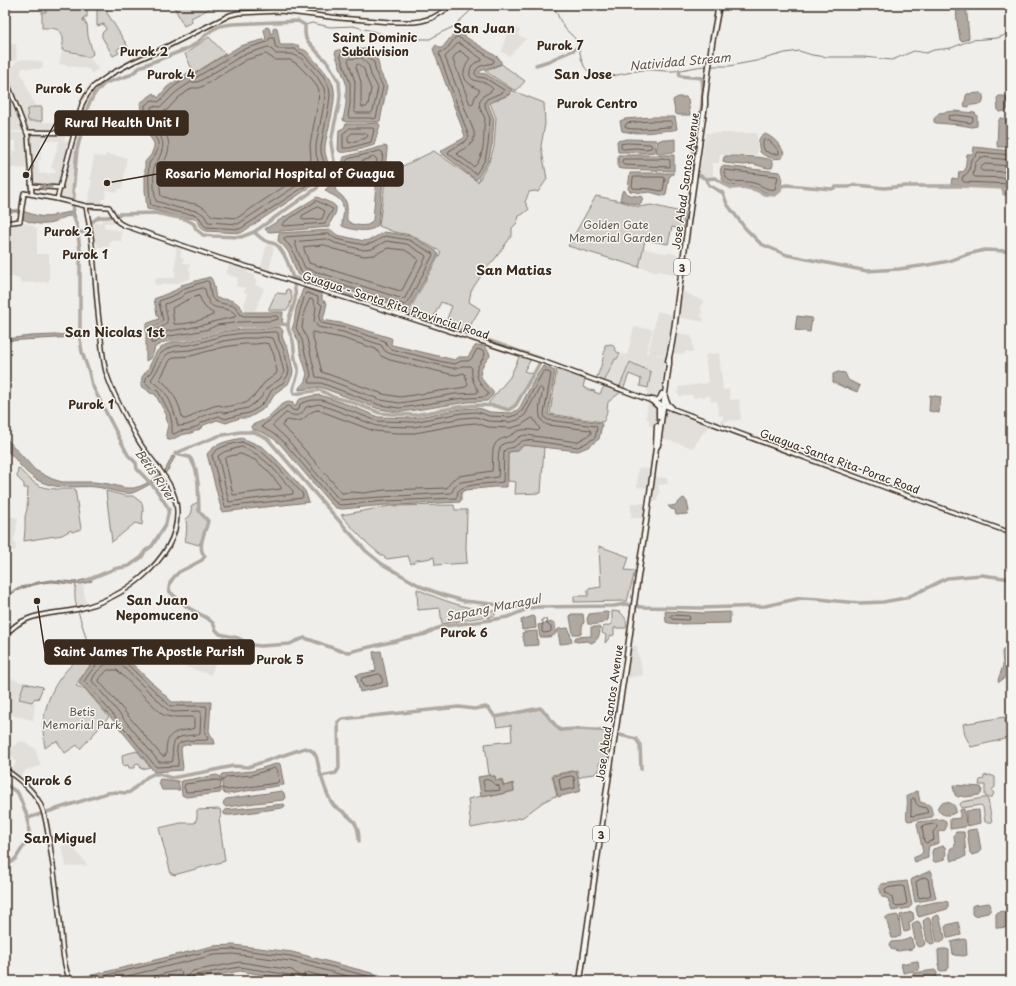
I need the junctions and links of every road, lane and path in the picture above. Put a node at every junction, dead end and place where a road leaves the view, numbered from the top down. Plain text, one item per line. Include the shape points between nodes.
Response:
1 (719, 5) edge
2 (451, 6) edge
3 (5, 77) edge
4 (27, 132) junction
5 (75, 132) junction
6 (31, 186) junction
7 (61, 188) junction
8 (32, 194) junction
9 (57, 199) junction
10 (86, 206) junction
11 (5, 223) edge
12 (664, 394) junction
13 (651, 400) junction
14 (662, 404) junction
15 (672, 408) junction
16 (660, 417) junction
17 (1011, 533) edge
18 (5, 636) edge
19 (5, 769) edge
20 (69, 979) edge
21 (580, 981) edge

1 - 12 highway, Jose Abad Santos Avenue / 3
2 - 5 main road via 432,18 414,22 339,18 280,11 230,15 133,62 100,81 86,95
3 - 4 main road
4 - 5 main road
4 - 6 main road
5 - 7 main road
7 -> 6 main road
6 - 8 main road
7 - 9 main road
8 - 9 main road
8 - 11 main road via 24,193 20,219
9 - 10 main road
10 - 13 main road, Guagua - Santa Rita Provincial Road via 110,207 118,222 123,225 208,255 542,361
10 - 18 main road via 106,371 140,443 164,475 173,493 177,510 176,530 164,554 131,586 105,601 79,609 30,618 15,626
12 - 13 highway via 658,401
12 - 14 highway, Jose Abad Santos Avenue / 3
12 - 15 highway
13 - 14 main road, Guagua - Santa Rita Provincial Road
13 - 16 highway via 659,407
14 - 15 main road, Guagua-Santa Rita-Porac Road
14 - 16 highway, Jose Abad Santos Avenue / 3
15 - 16 highway via 666,409
15 - 17 main road, Guagua-Santa Rita-Porac Road
16 - 21 highway, Jose Abad Santos Avenue / 3
19 - 20 main road via 33,793 43,812

